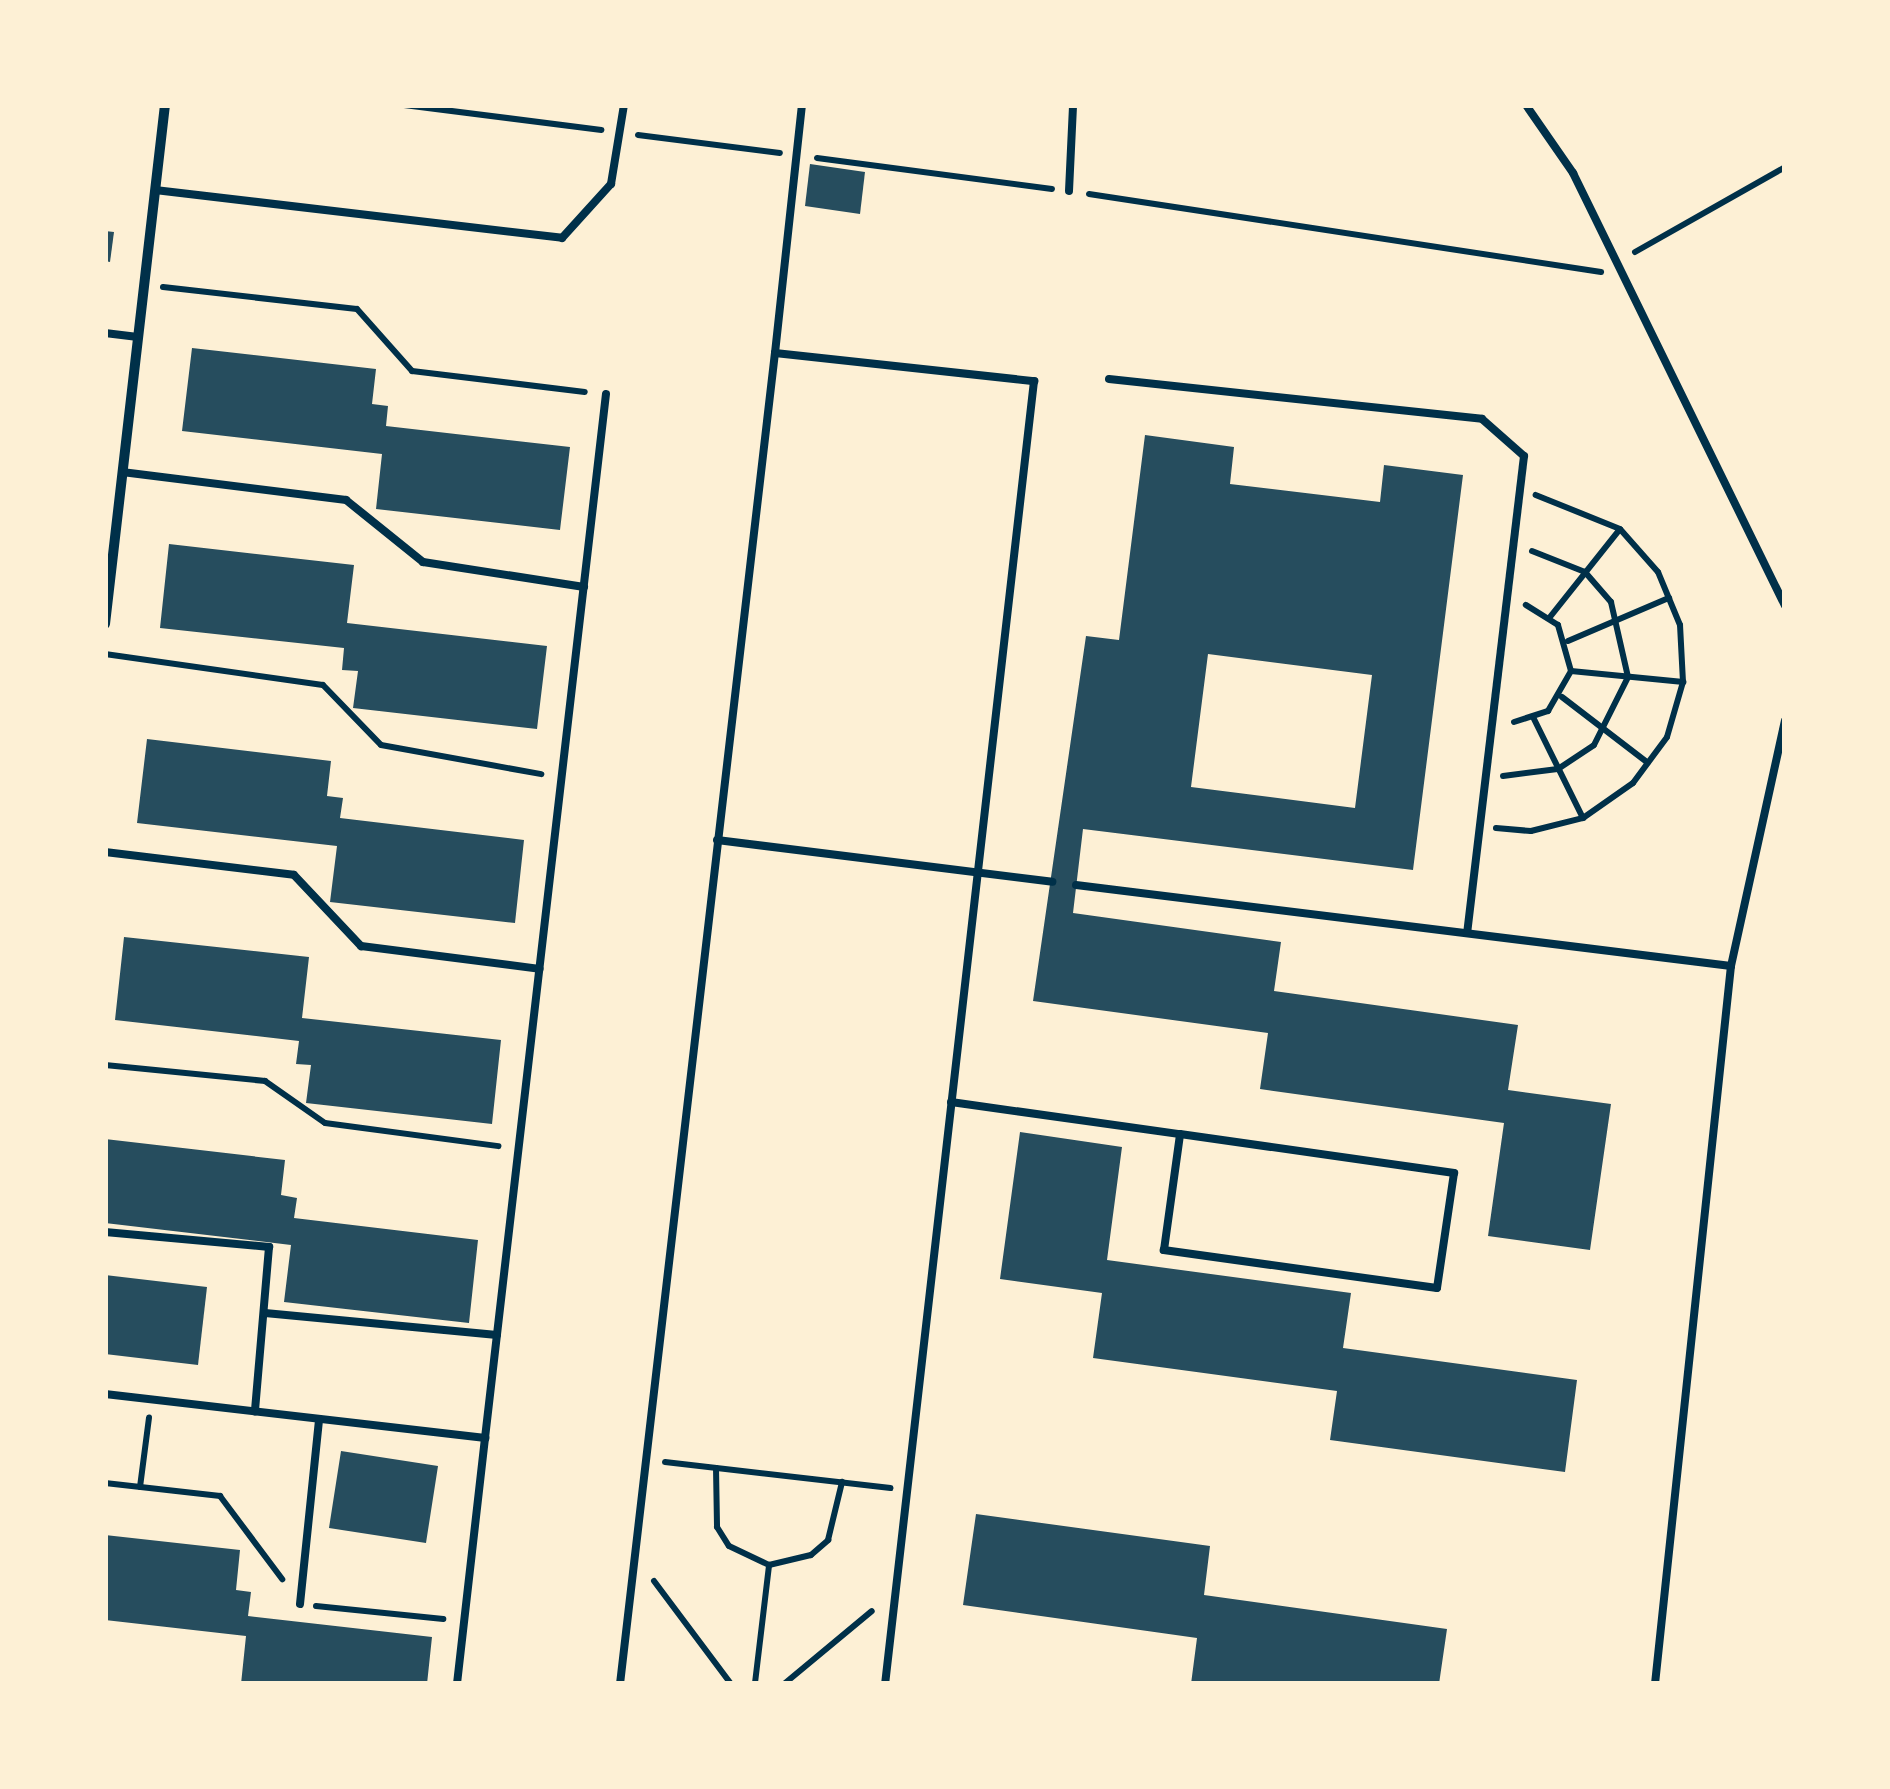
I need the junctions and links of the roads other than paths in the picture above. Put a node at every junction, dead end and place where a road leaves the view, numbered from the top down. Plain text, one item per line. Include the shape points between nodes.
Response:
1 (165, 105) edge
2 (624, 105) edge
3 (802, 105) edge
4 (1073, 105) edge
5 (1526, 105) edge
6 (155, 190) junction
7 (1070, 191) road end
8 (105, 333) edge
9 (138, 336) junction
10 (775, 353) junction
11 (1109, 379) dead end
12 (606, 394) road end
13 (122, 472) junction
14 (584, 586) junction
15 (1785, 606) edge
16 (105, 624) edge
17 (1785, 721) edge
18 (717, 840) junction
19 (105, 852) edge
20 (978, 873) junction
21 (1052, 882) dead end
22 (1076, 885) dead end
23 (1468, 933) junction
24 (1731, 966) junction
25 (540, 969) junction
26 (952, 1102) junction
27 (1180, 1134) junction
28 (105, 1232) edge
29 (265, 1314) junction
30 (497, 1335) junction
31 (105, 1394) edge
32 (255, 1411) junction
33 (319, 1418) junction
34 (485, 1438) junction
35 (300, 1604) dead end
36 (457, 1684) edge
37 (620, 1684) edge
38 (885, 1684) edge
39 (1655, 1684) edge

1 - 6 street
2 - 6 lane via 610,184 562,238
3 - 10 lane
4 - 7 lane
5 - 15 lane via 1574,173
6 - 9 street
8 - 9 lane
9 - 13 street
10 - 18 lane
10 - 20 lane via 1034,381
11 - 23 lane via 1482,419 1524,456
12 - 14 lane
13 - 14 lane via 346,500 423,562
13 - 16 street
14 - 25 lane
17 - 24 lane
18 - 20 lane
18 - 37 lane
19 - 25 lane via 294,875 361,946
20 - 21 lane
20 - 26 lane
22 - 23 lane
23 - 24 lane
24 - 39 lane
25 - 30 lane
26 - 27 lane
26 - 38 lane
27 - 27 lane via 1454,1173 1437,1288 1164,1250
28 - 29 lane via 270,1247
29 - 30 lane
29 - 32 lane
30 - 34 lane
31 - 32 lane
32 - 33 lane
33 - 34 lane
33 - 35 lane
34 - 36 lane

